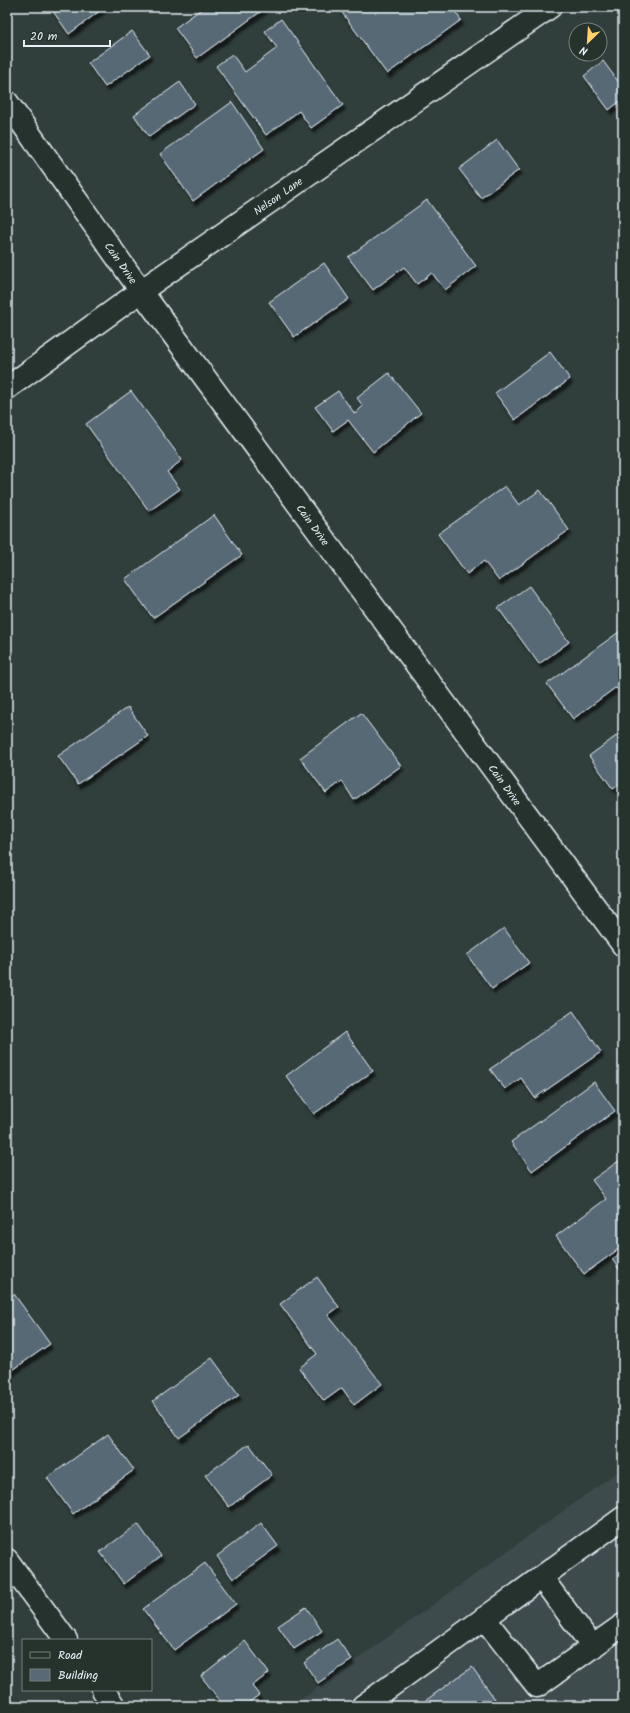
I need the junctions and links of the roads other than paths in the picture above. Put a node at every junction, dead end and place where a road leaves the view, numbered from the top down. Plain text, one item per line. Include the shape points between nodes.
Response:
1 (550, 7) edge
2 (7, 102) edge
3 (141, 291) junction
4 (7, 388) edge
5 (623, 945) edge
6 (623, 1518) edge
7 (7, 1560) edge
8 (541, 1577) junction
9 (484, 1618) junction
10 (623, 1625) edge
11 (65, 1639) edge
12 (593, 1647) junction
13 (104, 1691) edge
14 (114, 1706) edge
15 (363, 1706) edge

1 - 3 street, Nelson Lane
2 - 3 street, Cain Drive
3 - 4 street, Nelson Lane
3 - 5 street, Cain Drive
6 - 8 street
7 - 11 street
8 - 9 street
8 - 12 street
9 - 12 street via 537,1686
9 - 15 street
10 - 12 street
13 - 14 street

